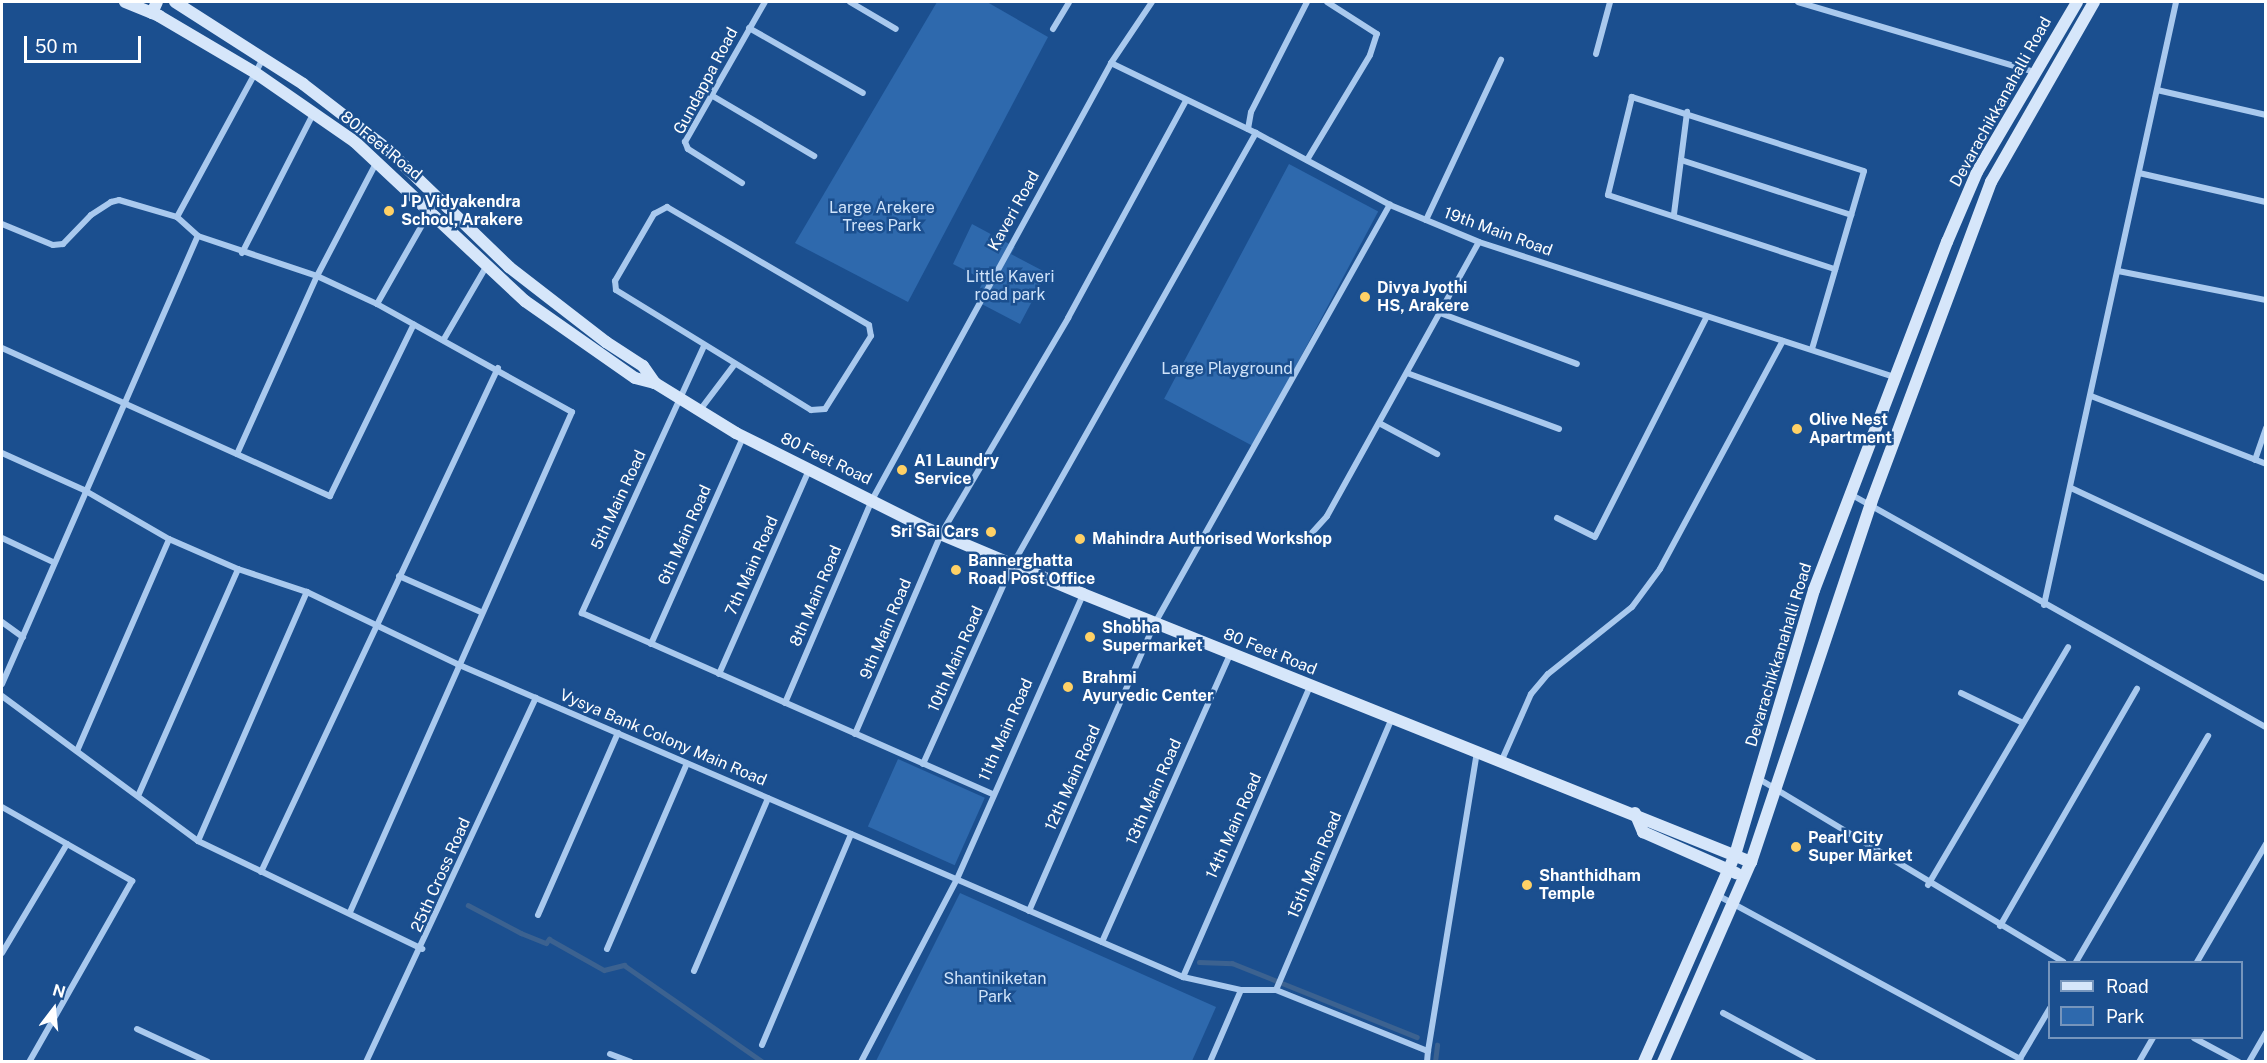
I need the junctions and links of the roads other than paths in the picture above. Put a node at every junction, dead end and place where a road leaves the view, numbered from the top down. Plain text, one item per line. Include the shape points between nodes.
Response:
1 (125, 2) edge
2 (175, 2) edge
3 (765, 2) edge
4 (850, 2) edge
5 (1069, 2) edge
6 (1152, 2) edge
7 (1307, 2) edge
8 (1327, 2) edge
9 (1611, 2) edge
10 (1798, 2) edge
11 (2077, 2) edge
12 (2094, 2) edge
13 (2176, 2) edge
14 (154, 7) edge
15 (749, 28) junction
16 (896, 29) dead end
17 (1053, 29) dead end
18 (1596, 54) dead end
19 (264, 57) junction
20 (1501, 60) dead end
21 (1112, 63) junction
22 (254, 72) junction
23 (2035, 72) junction
24 (2157, 90) junction
25 (863, 93) dead end
26 (711, 95) junction
27 (1186, 101) junction
28 (1687, 112) junction
29 (313, 114) junction
30 (2265, 115) edge
31 (1248, 129) junction
32 (1256, 133) junction
33 (814, 156) dead end
34 (377, 160) junction
35 (1307, 160) junction
36 (1681, 160) junction
37 (2139, 173) junction
38 (742, 183) dead end
39 (438, 196) junction
40 (2265, 202) edge
41 (1390, 205) junction
42 (430, 208) junction
43 (1674, 214) junction
44 (1851, 215) junction
45 (177, 217) junction
46 (1426, 220) junction
47 (2, 224) edge
48 (198, 236) junction
49 (1479, 242) junction
50 (242, 253) junction
51 (487, 264) junction
52 (1835, 269) junction
53 (2118, 271) junction
54 (317, 276) junction
55 (2265, 300) edge
56 (377, 304) junction
57 (1440, 313) junction
58 (1706, 318) junction
59 (414, 324) junction
60 (444, 339) junction
61 (1783, 341) junction
62 (704, 346) junction
63 (2, 348) edge
64 (1812, 349) junction
65 (1577, 364) dead end
66 (734, 365) junction
67 (498, 368) junction
68 (1407, 373) junction
69 (1896, 378) junction
70 (655, 383) junction
71 (2091, 396) junction
72 (681, 398) junction
73 (126, 403) junction
74 (700, 410) junction
75 (1379, 423) junction
76 (2265, 428) edge
77 (1559, 429) dead end
78 (743, 436) junction
79 (2, 453) edge
80 (237, 454) junction
81 (1437, 454) dead end
82 (2255, 460) junction
83 (2265, 464) edge
84 (810, 470) junction
85 (2071, 488) junction
86 (84, 490) junction
87 (1852, 495) junction
88 (872, 500) junction
89 (1871, 503) junction
90 (1557, 518) dead end
91 (941, 534) junction
92 (1310, 535) dead end
93 (2, 538) edge
94 (169, 539) junction
95 (53, 562) junction
96 (1012, 564) junction
97 (238, 569) junction
98 (399, 576) junction
99 (2265, 579) edge
100 (308, 592) junction
101 (1083, 594) junction
102 (2044, 605) junction
103 (481, 612) junction
104 (2, 622) edge
105 (1155, 623) junction
106 (376, 624) junction
107 (24, 637) junction
108 (651, 644) junction
109 (2068, 647) dead end
110 (1230, 654) junction
111 (457, 664) junction
112 (719, 674) junction
113 (2, 684) edge
114 (1310, 686) junction
115 (2137, 689) dead end
116 (1961, 693) dead end
117 (2, 696) edge
118 (536, 698) junction
119 (785, 703) junction
120 (1392, 718) junction
121 (2023, 723) junction
122 (2265, 727) edge
123 (618, 733) junction
124 (855, 734) junction
125 (2208, 736) dead end
126 (77, 751) junction
127 (1477, 753) junction
128 (1501, 762) junction
129 (687, 763) junction
130 (923, 764) junction
131 (1759, 779) junction
132 (1777, 789) junction
133 (992, 794) junction
134 (138, 796) junction
135 (768, 798) junction
136 (2, 807) edge
137 (1635, 813) junction
138 (851, 834) junction
139 (198, 841) junction
140 (67, 844) junction
141 (2265, 844) edge
142 (1735, 855) junction
143 (1751, 862) junction
144 (1728, 870) junction
145 (261, 872) junction
146 (1744, 877) junction
147 (957, 879) junction
148 (1928, 885) junction
149 (1718, 895) junction
150 (1734, 903) junction
151 (1029, 911) junction
152 (350, 912) junction
153 (538, 915) dead end
154 (2000, 926) junction
155 (1102, 942) junction
156 (422, 949) junction
157 (608, 949) dead end
158 (2, 953) edge
159 (2059, 961) edge
160 (2077, 961) edge
161 (2198, 961) edge
162 (694, 971) dead end
163 (1183, 977) junction
164 (1241, 990) junction
165 (1276, 990) junction
166 (2048, 1010) edge
167 (1723, 1013) dead end
168 (1661, 1027) junction
169 (137, 1029) dead end
170 (1676, 1032) junction
171 (2265, 1032) edge
172 (2152, 1039) edge
173 (2196, 1039) edge
174 (762, 1045) dead end
175 (1428, 1051) junction
176 (610, 1054) dead end
177 (2019, 1060) edge
178 (29, 1062) edge
179 (208, 1062) edge
180 (366, 1062) edge
181 (631, 1062) edge
182 (861, 1062) edge
183 (1210, 1062) edge
184 (1427, 1062) edge
185 (1644, 1062) edge
186 (1663, 1062) edge
187 (1814, 1062) edge
188 (2139, 1062) edge
189 (2239, 1062) edge
190 (2248, 1062) edge

1 - 14 main road, 80 Feet Road
2 - 19 main road, 80 Feet Road
3 - 15 street, Gundappa Road
4 - 16 street
5 - 17 street
6 - 21 street, Kaveri Road
7 - 31 street via 1251,112
8 - 35 street via 1377,34 1370,55
9 - 18 street
10 - 23 street
11 - 23 main road, Devarachikkanahalli Road
12 - 89 main road, Devarachikkanahalli Road via 1991,182
13 - 24 street
14 - 22 main road, 80 Feet Road
15 - 25 street
15 - 26 street, Gundappa Road
19 - 22 street
19 - 39 main road, 80 Feet Road via 387,149
20 - 46 street
21 - 27 street, 19th Main Road
21 - 88 street, Kaveri Road
22 - 29 main road, 80 Feet Road
22 - 45 street
23 - 69 main road, Devarachikkanahalli Road via 1977,172
24 - 30 street
24 - 37 street
26 - 33 street
26 - 38 street, Gundappa Road via 685,142 688,149
27 - 31 street, 19th Main Road
27 - 91 street, 9th Main Road via 1068,318
28 - 36 street
28 - 43 street via 1632,97 1608,195
28 - 44 street via 1864,171
29 - 34 main road, 80 Feet Road
29 - 50 street
31 - 32 street, 19th Main Road
32 - 35 street, 19th Main Road
32 - 96 street, 10th Main Road
34 - 42 main road, 80 Feet Road
34 - 54 street
35 - 41 street, 19th Main Road
36 - 43 street
36 - 44 street
37 - 40 street
37 - 53 street
39 - 42 street
39 - 70 main road, 80 Feet Road via 510,267 643,366
41 - 46 street, 19th Main Road
41 - 105 street, 12th Main Road
42 - 51 main road, 80 Feet Road
42 - 56 street
43 - 52 street
44 - 52 street
45 - 47 street via 119,200 91,215 63,244 53,245
45 - 48 street
46 - 49 street, 19th Main Road
48 - 50 street
48 - 73 street
49 - 57 street
49 - 58 street, 19th Main Road
50 - 54 street
51 - 60 street
51 - 70 main road, 80 Feet Road via 525,301 601,356 635,378
52 - 64 street
53 - 55 street
53 - 71 street
54 - 56 street
54 - 80 street
56 - 59 street
57 - 65 street
57 - 68 street
58 - 61 street, 19th Main Road
58 - 90 street via 1595,537
59 - 60 street
59 - 80 street via 330,496
60 - 67 street
61 - 64 street, 19th Main Road
61 - 128 street via 1660,569 1632,607 1548,674 1531,694
62 - 66 street
62 - 66 street via 614,286 654,214 662,208 678,210 871,328 871,336 822,411 811,410
62 - 72 street, 5th Main Road
63 - 73 street
64 - 69 street, 19th Main Road
66 - 74 street
67 - 98 street
67 - 103 street via 569,407 572,415
68 - 75 street
68 - 77 street
69 - 87 main road, Devarachikkanahalli Road
70 - 72 main road, 80 Feet Road
71 - 82 street
71 - 85 street
72 - 74 main road, 80 Feet Road
72 - 108 street, 5th Main Road via 582,614
73 - 80 street
73 - 86 street
74 - 78 main road, 80 Feet Road
75 - 81 street
75 - 92 street via 1327,516
76 - 82 street
78 - 84 main road, 80 Feet Road
78 - 108 street, 6th Main Road
79 - 86 street, Vysya Bank Colony Main Road
82 - 83 street
84 - 88 main road, 80 Feet Road
84 - 112 street, 7th Main Road
85 - 99 street
85 - 102 street
86 - 94 street, Vysya Bank Colony Main Road
86 - 95 street
87 - 89 street
87 - 131 main road, Devarachikkanahalli Road via 1814,590
88 - 91 main road, 80 Feet Road
88 - 119 street, 8th Main Road
89 - 102 street
89 - 132 main road, Devarachikkanahalli Road
91 - 96 main road, 80 Feet Road
91 - 124 street, 9th Main Road
93 - 95 street
94 - 97 street, Vysya Bank Colony Main Road
94 - 126 street
95 - 107 street
96 - 101 main road, 80 Feet Road
96 - 130 street, 10th Main Road
97 - 100 street, Vysya Bank Colony Main Road
97 - 134 street
98 - 103 street
98 - 106 street
100 - 106 street, Vysya Bank Colony Main Road
100 - 139 street
101 - 105 main road, 80 Feet Road
101 - 133 street, 11th Main Road
102 - 122 street
103 - 111 street
104 - 107 street
105 - 110 main road, 80 Feet Road
105 - 151 street, 12th Main Road
106 - 111 street, Vysya Bank Colony Main Road
106 - 145 street
107 - 113 street
108 - 112 street
109 - 121 street
110 - 114 main road, 80 Feet Road
110 - 155 street, 13th Main Road
111 - 118 street, Vysya Bank Colony Main Road
111 - 152 street
112 - 119 street
114 - 120 main road, 80 Feet Road
114 - 163 street, 14th Main Road
115 - 154 street
116 - 121 street
117 - 126 street
118 - 123 street, Vysya Bank Colony Main Road
118 - 156 street, 25th Cross Road
119 - 124 street
120 - 127 main road, 80 Feet Road
120 - 165 street, 15th Main Road
121 - 148 street
123 - 129 street, Vysya Bank Colony Main Road
123 - 153 street
124 - 130 street
125 - 160 street
126 - 134 street
127 - 128 main road, 80 Feet Road
127 - 175 street
128 - 137 main road, 80 Feet Road
129 - 135 street, Vysya Bank Colony Main Road
129 - 157 street
130 - 133 street
131 - 132 street
131 - 142 main road, Devarachikkanahalli Road
132 - 143 main road, Devarachikkanahalli Road
132 - 148 street
133 - 147 street, 11th Main Road
134 - 139 street
135 - 138 street, Vysya Bank Colony Main Road
135 - 162 street
136 - 140 street
137 - 142 main road, 80 Feet Road
137 - 144 main road via 1643,832
138 - 147 street, Vysya Bank Colony Main Road
138 - 174 street
139 - 145 street
140 - 158 street
140 - 178 street via 132,881
141 - 161 street
142 - 143 main road, 80 Feet Road
142 - 144 main road, Devarachikkanahalli Road
143 - 146 main road, Devarachikkanahalli Road
144 - 146 main road
144 - 149 main road, Devarachikkanahalli Road
145 - 152 street
146 - 150 main road, Devarachikkanahalli Road
147 - 151 street, Vysya Bank Colony Main Road
147 - 182 street, 11th Main Road
148 - 154 street
149 - 150 street
149 - 168 main road, Devarachikkanahalli Road
150 - 170 main road, Devarachikkanahalli Road
150 - 177 street
151 - 155 street, Vysya Bank Colony Main Road
152 - 156 street
154 - 159 street
155 - 163 street, Vysya Bank Colony Main Road
156 - 180 street, 25th Cross Road
163 - 164 street, Vysya Bank Colony Main Road
164 - 165 street
164 - 183 street
165 - 175 street
166 - 177 street
167 - 187 street
168 - 170 main road
168 - 185 main road, Devarachikkanahalli Road
169 - 179 street
170 - 186 main road, Devarachikkanahalli Road
171 - 190 street
172 - 188 street
173 - 189 street
175 - 184 street
176 - 181 street

